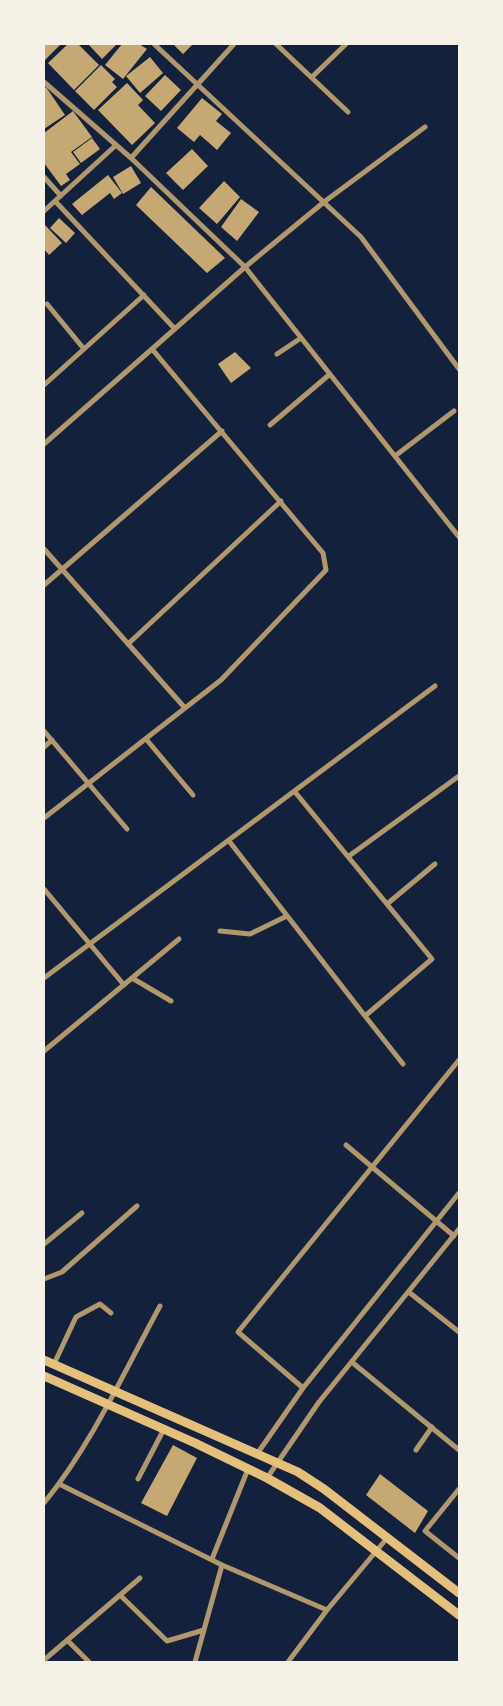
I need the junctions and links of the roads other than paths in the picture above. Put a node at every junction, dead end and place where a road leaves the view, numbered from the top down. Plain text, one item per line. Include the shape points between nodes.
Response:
1 (154, 44) edge
2 (234, 44) edge
3 (276, 44) edge
4 (346, 44) edge
5 (312, 77) junction
6 (44, 82) edge
7 (198, 83) junction
8 (348, 112) dead end
9 (426, 127) dead end
10 (115, 146) junction
11 (131, 158) junction
12 (44, 177) edge
13 (62, 196) junction
14 (55, 201) junction
15 (324, 202) junction
16 (44, 211) edge
17 (244, 267) junction
18 (144, 295) junction
19 (46, 304) dead end
20 (175, 329) junction
21 (301, 338) junction
22 (84, 349) junction
23 (152, 349) junction
24 (277, 354) dead end
25 (459, 369) edge
26 (330, 374) junction
27 (44, 385) edge
28 (454, 412) dead end
29 (270, 425) dead end
30 (222, 431) junction
31 (44, 444) edge
32 (395, 456) junction
33 (281, 502) junction
34 (459, 537) edge
35 (44, 549) edge
36 (62, 570) junction
37 (44, 585) edge
38 (128, 644) junction
39 (435, 686) dead end
40 (185, 708) junction
41 (44, 731) edge
42 (146, 739) junction
43 (52, 740) junction
44 (44, 746) edge
45 (459, 776) edge
46 (88, 783) junction
47 (295, 792) junction
48 (193, 795) dead end
49 (44, 818) edge
50 (127, 829) dead end
51 (229, 841) junction
52 (349, 856) junction
53 (435, 864) dead end
54 (44, 889) edge
55 (387, 904) junction
56 (288, 916) junction
57 (220, 931) dead end
58 (179, 939) dead end
59 (87, 944) junction
60 (44, 978) edge
61 (132, 978) junction
62 (124, 985) junction
63 (171, 1001) dead end
64 (365, 1016) junction
65 (44, 1052) edge
66 (459, 1060) edge
67 (403, 1064) dead end
68 (346, 1145) dead end
69 (373, 1167) junction
70 (459, 1192) edge
71 (137, 1206) dead end
72 (82, 1213) dead end
73 (436, 1221) junction
74 (459, 1229) edge
75 (454, 1236) junction
76 (44, 1244) edge
77 (44, 1279) edge
78 (410, 1293) junction
79 (160, 1306) dead end
80 (112, 1313) dead end
81 (459, 1332) edge
82 (44, 1360) edge
83 (352, 1363) junction
84 (54, 1364) junction
85 (44, 1376) edge
86 (303, 1388) junction
87 (115, 1389) junction
88 (107, 1404) junction
89 (432, 1427) junction
90 (164, 1429) junction
91 (416, 1450) dead end
92 (459, 1450) edge
93 (257, 1454) junction
94 (277, 1462) junction
95 (248, 1469) junction
96 (267, 1478) junction
97 (138, 1479) dead end
98 (59, 1484) junction
99 (459, 1488) edge
100 (44, 1503) edge
101 (388, 1537) junction
102 (377, 1550) junction
103 (459, 1558) edge
104 (212, 1560) junction
105 (222, 1565) junction
106 (140, 1578) dead end
107 (459, 1593) edge
108 (120, 1595) junction
109 (327, 1610) junction
110 (459, 1615) edge
111 (204, 1630) junction
112 (67, 1640) junction
113 (44, 1660) edge
114 (89, 1662) edge
115 (195, 1662) edge
116 (288, 1662) edge

1 - 7 street
2 - 7 street
3 - 5 street
4 - 5 street
5 - 8 street
6 - 10 street
7 - 11 street
7 - 15 street
9 - 15 street
10 - 11 street
10 - 13 street
11 - 17 street
12 - 13 street
13 - 14 street
14 - 16 street
14 - 18 street
15 - 17 street
15 - 25 street via 361,237
17 - 20 street
17 - 21 street
18 - 20 street
18 - 22 street
19 - 22 street
20 - 23 street
21 - 24 street
21 - 26 street
22 - 27 street
23 - 30 street
23 - 31 street
26 - 29 street
26 - 32 street
28 - 32 street
30 - 33 street
30 - 36 street
32 - 34 street
33 - 38 street
33 - 40 street via 323,553 326,570 221,680
35 - 36 street
36 - 37 street
36 - 38 street
38 - 40 street
39 - 47 street
40 - 42 street
41 - 43 street
42 - 46 street
42 - 48 street
43 - 44 street
43 - 46 street
45 - 52 street
46 - 49 street
46 - 50 street
47 - 51 street
47 - 52 street
51 - 56 street
51 - 59 street
52 - 55 street
53 - 55 street
54 - 59 street
55 - 64 street via 432,959
56 - 57 street via 250,934
56 - 64 street
58 - 61 street
59 - 60 street
59 - 62 street
61 - 62 street
61 - 63 street
62 - 65 street
64 - 67 street
66 - 69 street
68 - 69 street
69 - 73 street
69 - 86 street via 238,1332
70 - 73 street
71 - 77 street via 62,1272
72 - 76 street
73 - 75 street
73 - 86 street
74 - 75 street
75 - 78 street
78 - 81 street
78 - 83 street
79 - 87 street
80 - 84 street via 100,1304 76,1317
82 - 84 main road
83 - 89 street
83 - 94 street via 319,1402
84 - 87 main road
85 - 88 main road
86 - 93 street
87 - 88 street
87 - 93 main road
88 - 90 main road
88 - 98 street
89 - 91 street
89 - 92 street
90 - 95 main road
90 - 97 street
93 - 94 main road
94 - 96 street
94 - 101 main road via 324,1489
95 - 96 main road
95 - 104 street
96 - 102 main road via 320,1508
98 - 100 street
98 - 104 street
99 - 103 street via 425,1531
101 - 102 street
101 - 107 main road
102 - 109 street
102 - 110 main road
104 - 105 street
105 - 109 street
105 - 111 street
106 - 108 street
108 - 111 street via 168,1641
108 - 112 street
109 - 116 street
111 - 115 street
112 - 113 street
112 - 114 street

